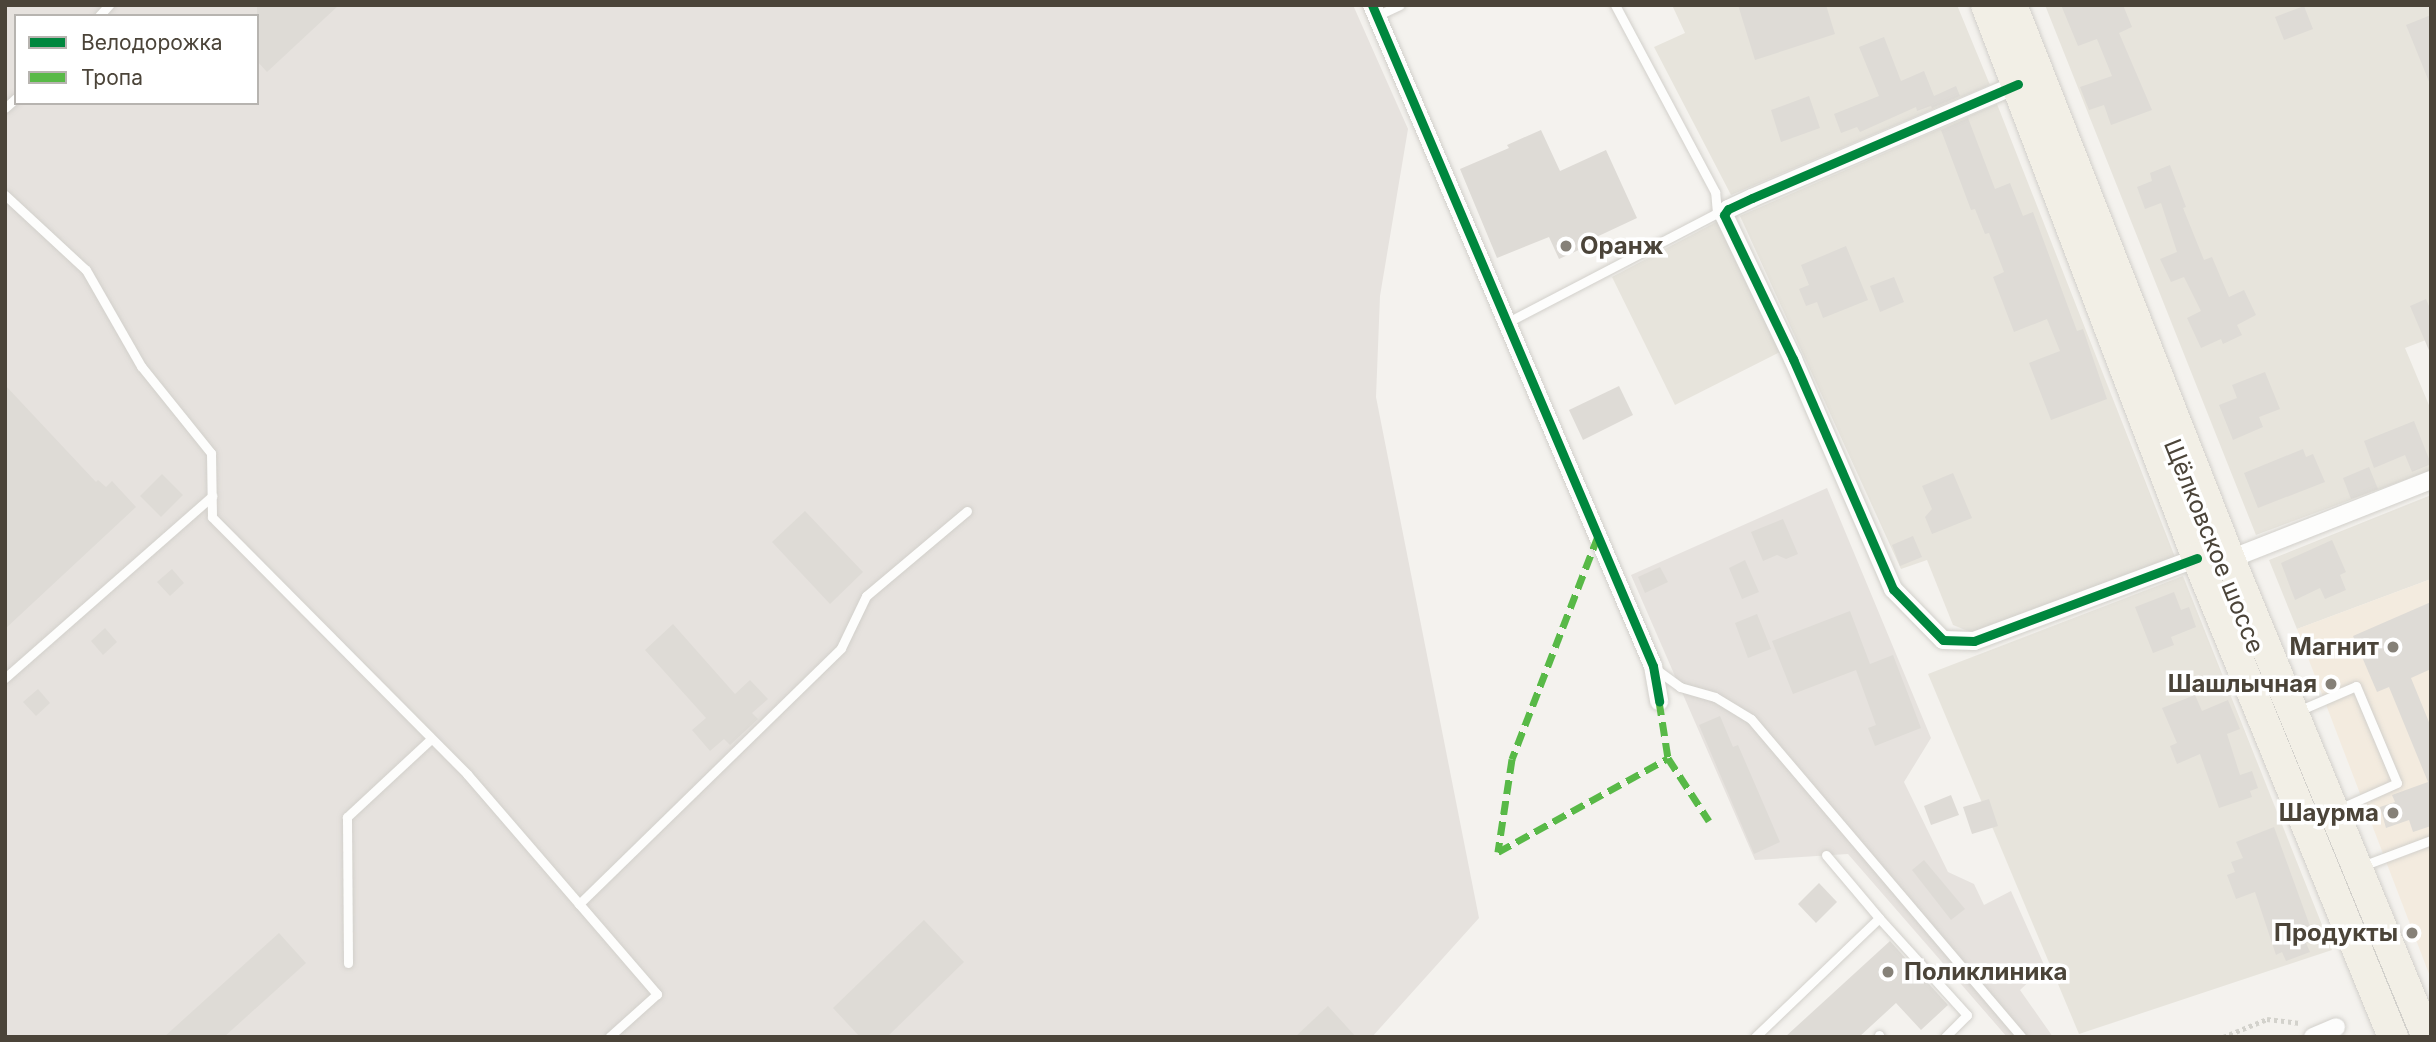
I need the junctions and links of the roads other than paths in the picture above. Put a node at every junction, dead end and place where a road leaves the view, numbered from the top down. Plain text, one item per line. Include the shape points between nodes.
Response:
1 (1400, 5) edge
2 (1615, 5) edge
3 (1986, 5) edge
4 (2012, 5) edge
5 (1374, 10) edge
6 (2018, 83) junction
7 (5, 195) edge
8 (1506, 323) junction
9 (2431, 480) edge
10 (212, 496) junction
11 (967, 511) dead end
12 (2197, 558) junction
13 (2230, 559) junction
14 (1653, 666) junction
15 (5, 678) edge
16 (1659, 701) dead end
17 (2294, 713) junction
18 (430, 740) junction
19 (2334, 811) junction
20 (2431, 841) edge
21 (1826, 855) dead end
22 (2357, 867) junction
23 (579, 904) junction
24 (1879, 918) junction
25 (348, 963) dead end
26 (2336, 1027) road end
27 (609, 1037) edge
28 (1755, 1037) edge
29 (1945, 1037) edge
30 (2022, 1037) edge
31 (2313, 1037) edge
32 (2393, 1037) edge
33 (2427, 1037) edge

1 - 5 lane
2 - 8 lane via 1715,192 1717,213
3 - 6 main road, Щёлковское шоссе
4 - 13 main road, Щёлковское шоссе
5 - 8 street
6 - 12 main road, Щёлковское шоссе
6 - 12 street via 1752,198 1724,215 1793,359 1893,589 1943,640 1973,641
7 - 10 lane via 86,270 141,366 211,453
8 - 14 street
9 - 13 street
10 - 15 lane
10 - 18 lane via 212,517
11 - 23 lane via 866,596 841,648
12 - 32 main road, Щёлковское шоссе
13 - 17 main road, Щёлковское шоссе
14 - 16 street
14 - 30 lane via 1680,687 1715,697 1751,719
17 - 19 main road, Щёлковское шоссе
17 - 19 lane via 2356,686 2397,783
18 - 23 lane via 467,774
18 - 25 lane via 347,817
19 - 22 main road, Щёлковское шоссе
20 - 22 lane
21 - 24 lane
22 - 33 main road, Щёлковское шоссе
23 - 27 lane via 657,994
24 - 28 lane
24 - 29 lane via 1966,1015
26 - 31 street

